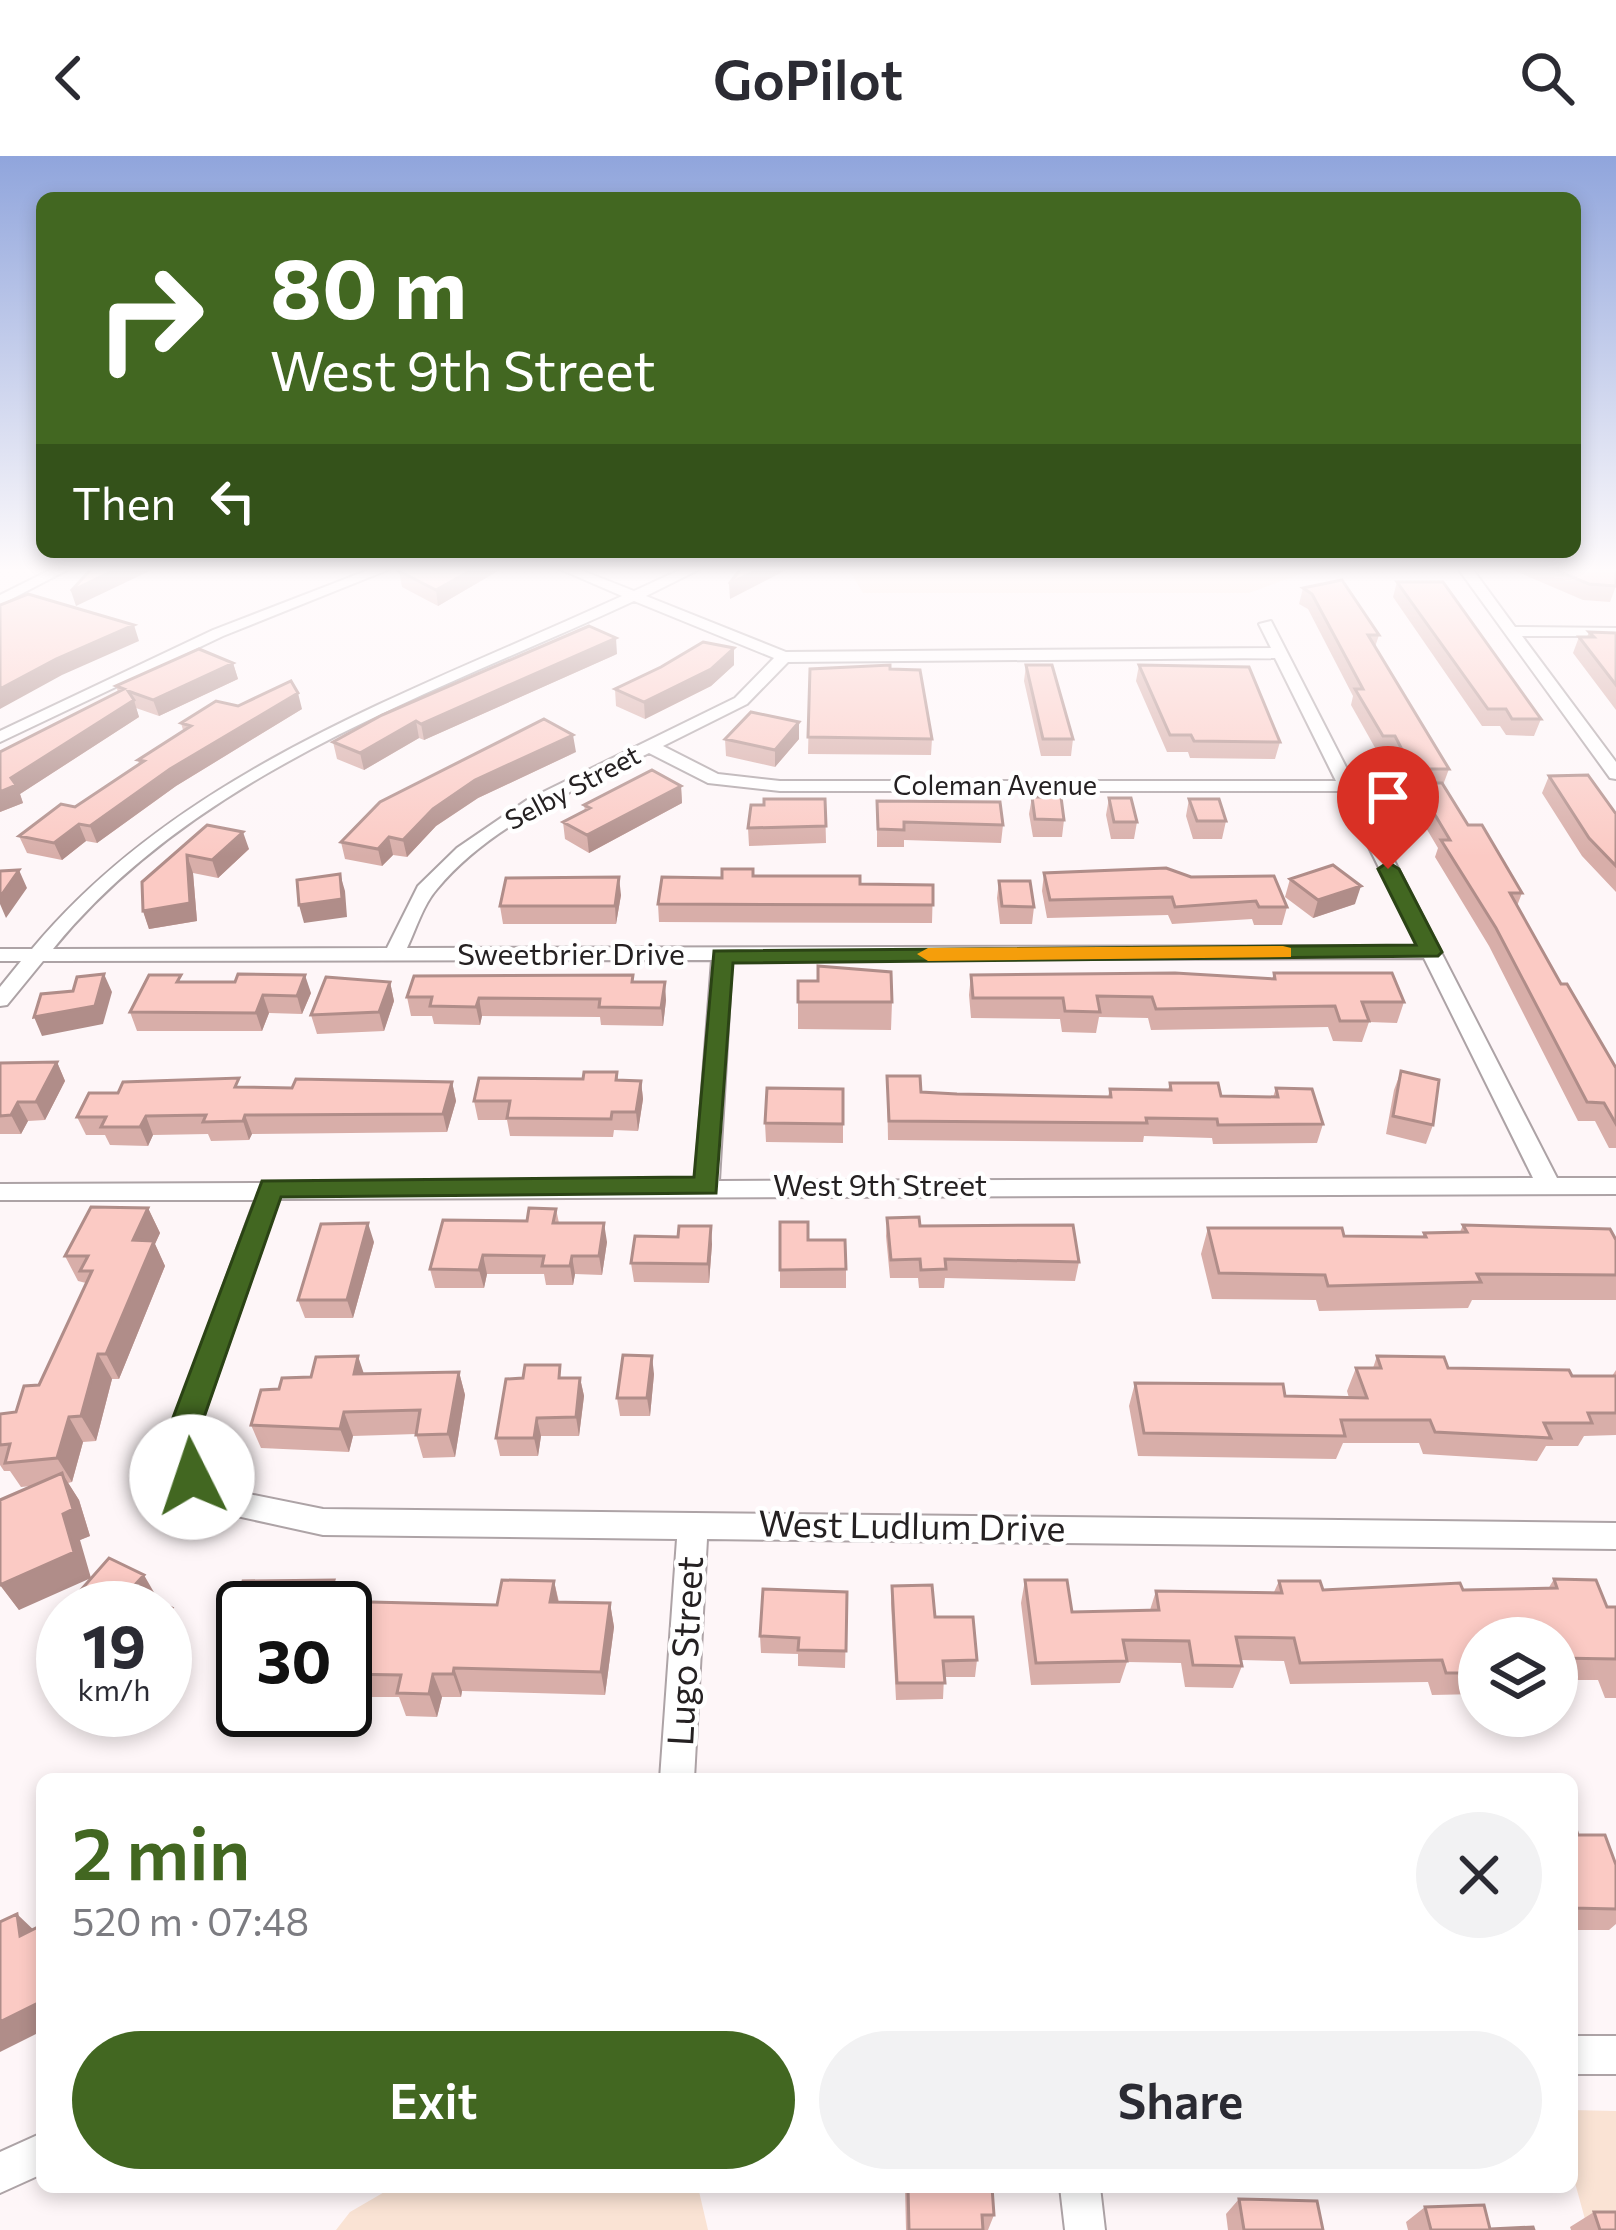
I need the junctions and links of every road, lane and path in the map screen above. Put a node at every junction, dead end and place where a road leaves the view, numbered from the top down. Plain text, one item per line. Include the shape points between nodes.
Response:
1 (153, 664) edge
2 (476, 664) edge
3 (777, 664) edge
4 (1285, 664) edge
5 (1537, 664) edge
6 (0, 737) edge
7 (651, 747) junction
8 (1606, 748) edge
9 (1616, 774) edge
10 (1346, 786) junction
11 (1430, 952) junction
12 (395, 953) junction
13 (0, 955) edge
14 (32, 955) junction
15 (722, 956) junction
16 (0, 1000) edge
17 (707, 1186) junction
18 (1549, 1186) junction
19 (1616, 1186) edge
20 (271, 1187) junction
21 (0, 1192) edge
22 (693, 1523) junction
23 (1616, 1536) edge
24 (677, 1773) edge
25 (1578, 2055) edge
26 (1616, 2055) edge
27 (36, 2156) edge
28 (0, 2173) edge
29 (1081, 2193) edge
30 (1085, 2230) edge

1 - 6 street
2 - 14 street via 274,759 132,859
3 - 7 street, Selby Street via 741,701
4 - 10 street
5 - 8 street
7 - 10 street, Coleman Avenue via 714,779 780,786
7 - 12 street, Selby Street via 533,804 464,852 424,890
8 - 9 street
10 - 11 street
11 - 15 street, Sweetbrier Drive
11 - 18 street
12 - 14 street, Sweetbrier Drive
12 - 15 street, Sweetbrier Drive
13 - 14 street, Sweetbrier Drive
14 - 16 street
15 - 17 street
17 - 18 street, West 9th Street
17 - 20 street, West 9th Street
18 - 19 street, West 9th Street
20 - 21 street, West 9th Street
20 - 22 street, West Ludlum Drive via 187,1423 192,1477 209,1499 323,1522
22 - 23 street, West Ludlum Drive
22 - 24 street, Lugo Street
25 - 26 street
27 - 28 street
29 - 30 street

